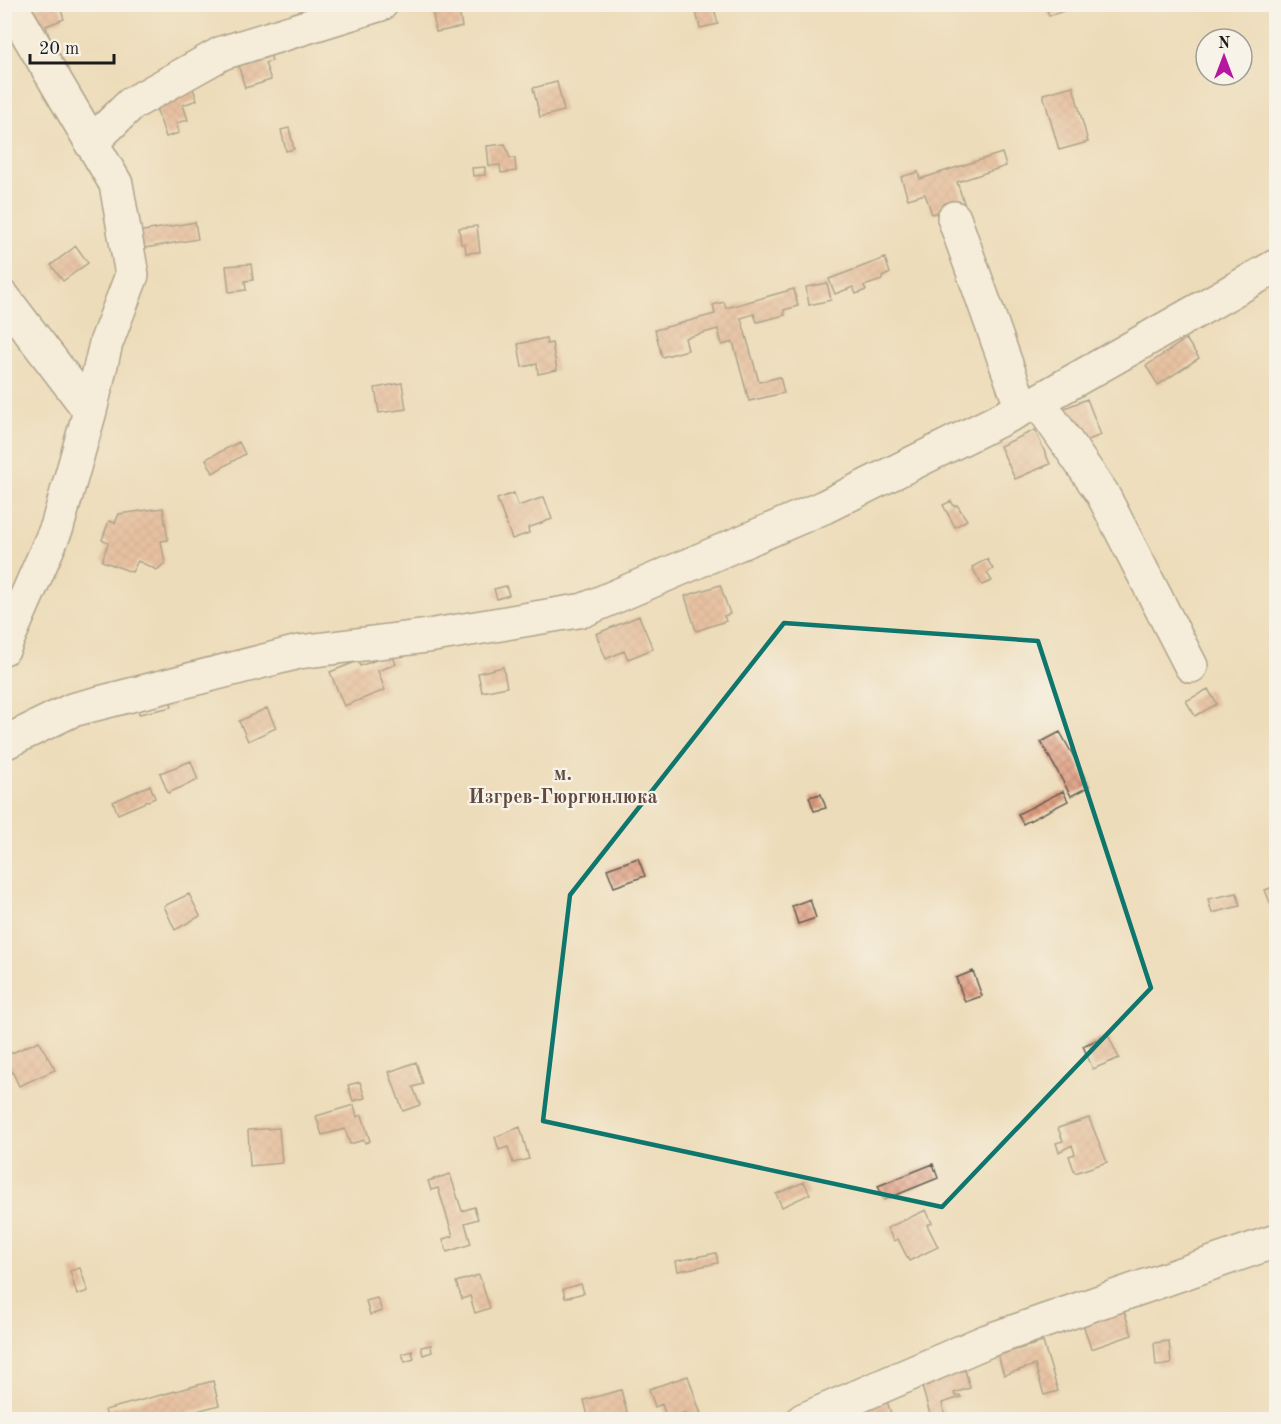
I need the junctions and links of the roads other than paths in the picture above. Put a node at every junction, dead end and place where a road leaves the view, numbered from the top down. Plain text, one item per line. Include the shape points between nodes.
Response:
1 (9, 4) edge
2 (381, 4) edge
3 (91, 143) junction
4 (954, 218) dead end
5 (1276, 266) edge
6 (4, 298) edge
7 (1030, 405) junction
8 (90, 411) junction
9 (4, 648) edge
10 (1191, 666) dead end
11 (4, 743) edge
12 (1276, 1241) edge
13 (803, 1419) edge

1 - 3 street
2 - 3 street via 222,53 131,104
3 - 8 street via 116,184 132,275 106,343
4 - 7 street
5 - 7 street
6 - 8 street
7 - 10 street via 1102,493
7 - 11 street via 824,507 584,610 299,652 72,710
8 - 9 street via 57,527
12 - 13 street via 987,1341

